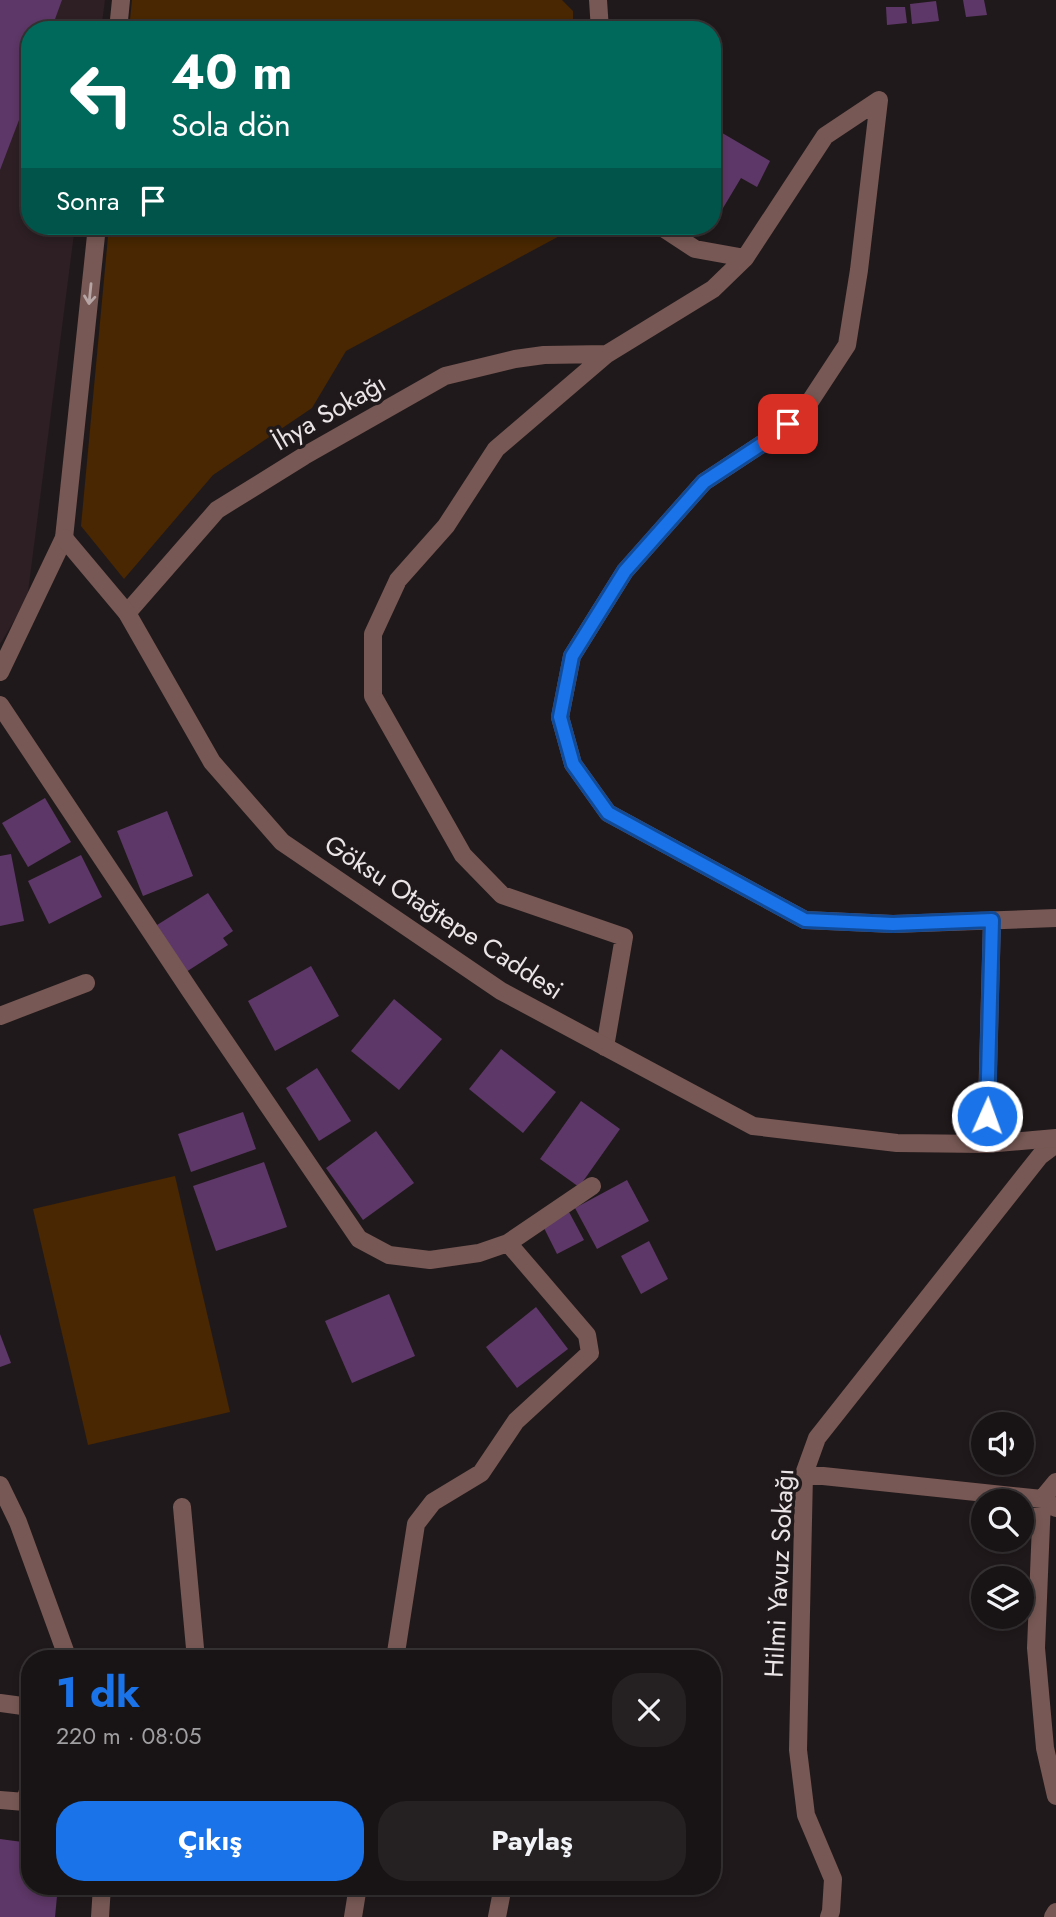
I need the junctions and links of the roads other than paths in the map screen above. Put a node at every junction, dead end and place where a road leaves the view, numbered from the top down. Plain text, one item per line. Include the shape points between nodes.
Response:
1 (121, 0) edge
2 (598, 0) edge
3 (119, 21) edge
4 (599, 21) edge
5 (96, 235) edge
6 (674, 235) edge
7 (746, 258) junction
8 (607, 354) junction
9 (64, 538) junction
10 (127, 613) junction
11 (0, 672) edge
12 (0, 705) edge
13 (1056, 918) edge
14 (992, 920) junction
15 (86, 983) dead end
16 (0, 1016) edge
17 (605, 1047) junction
18 (1056, 1138) edge
19 (986, 1144) junction
20 (1056, 1144) edge
21 (592, 1186) dead end
22 (508, 1243) junction
23 (804, 1474) junction
24 (1056, 1482) edge
25 (0, 1485) edge
26 (1049, 1503) edge
27 (182, 1507) dead end
28 (65, 1650) edge
29 (195, 1650) edge
30 (396, 1650) edge
31 (0, 1703) edge
32 (21, 1706) edge
33 (1056, 1796) edge
34 (0, 1800) edge
35 (21, 1802) edge
36 (101, 1895) edge
37 (357, 1895) edge
38 (501, 1895) edge
39 (1056, 1912) edge
40 (100, 1917) edge
41 (353, 1917) edge
42 (497, 1917) edge
43 (829, 1917) edge
44 (1054, 1917) edge

1 - 3 street
2 - 4 street
5 -> 9 street
6 - 7 street via 695,249
7 - 8 street via 713,289
7 - 14 street via 825,136 879,100 847,345 805,409 771,438 704,482 625,571 572,656 560,717 573,764 608,813 805,920 893,924
8 - 10 street, İhya Sokağı via 544,355 445,376 217,510
8 - 17 street via 496,449 446,526 398,580 373,634 373,696 463,855 502,895 624,937
9 - 10 street, Göksu Otağtepe Caddesi
9 - 11 street
10 - 17 street, Göksu Otağtepe Caddesi via 212,762 282,842 501,991
12 - 22 street via 359,1239 389,1255 429,1260 479,1253
13 - 14 street
14 - 19 street
15 - 16 street
17 - 19 street, Göksu Otağtepe Caddesi via 753,1126 897,1143
18 - 19 street, Göksu Otağtepe Caddesi
20 - 23 street, Hilmi Yavuz Sokağı via 1040,1156 817,1438
21 - 22 street
22 - 30 street via 587,1335 590,1353 516,1420 481,1474 433,1502 416,1524
23 - 26 street
23 - 43 street, Hilmi Yavuz Sokağı via 798,1750 806,1815 833,1880
24 - 26 street
25 - 28 street
26 - 33 street via 1035,1648 1045,1748
27 - 29 street
31 - 32 street
34 - 35 street
36 - 40 street
37 - 41 street
38 - 42 street
39 - 44 street

